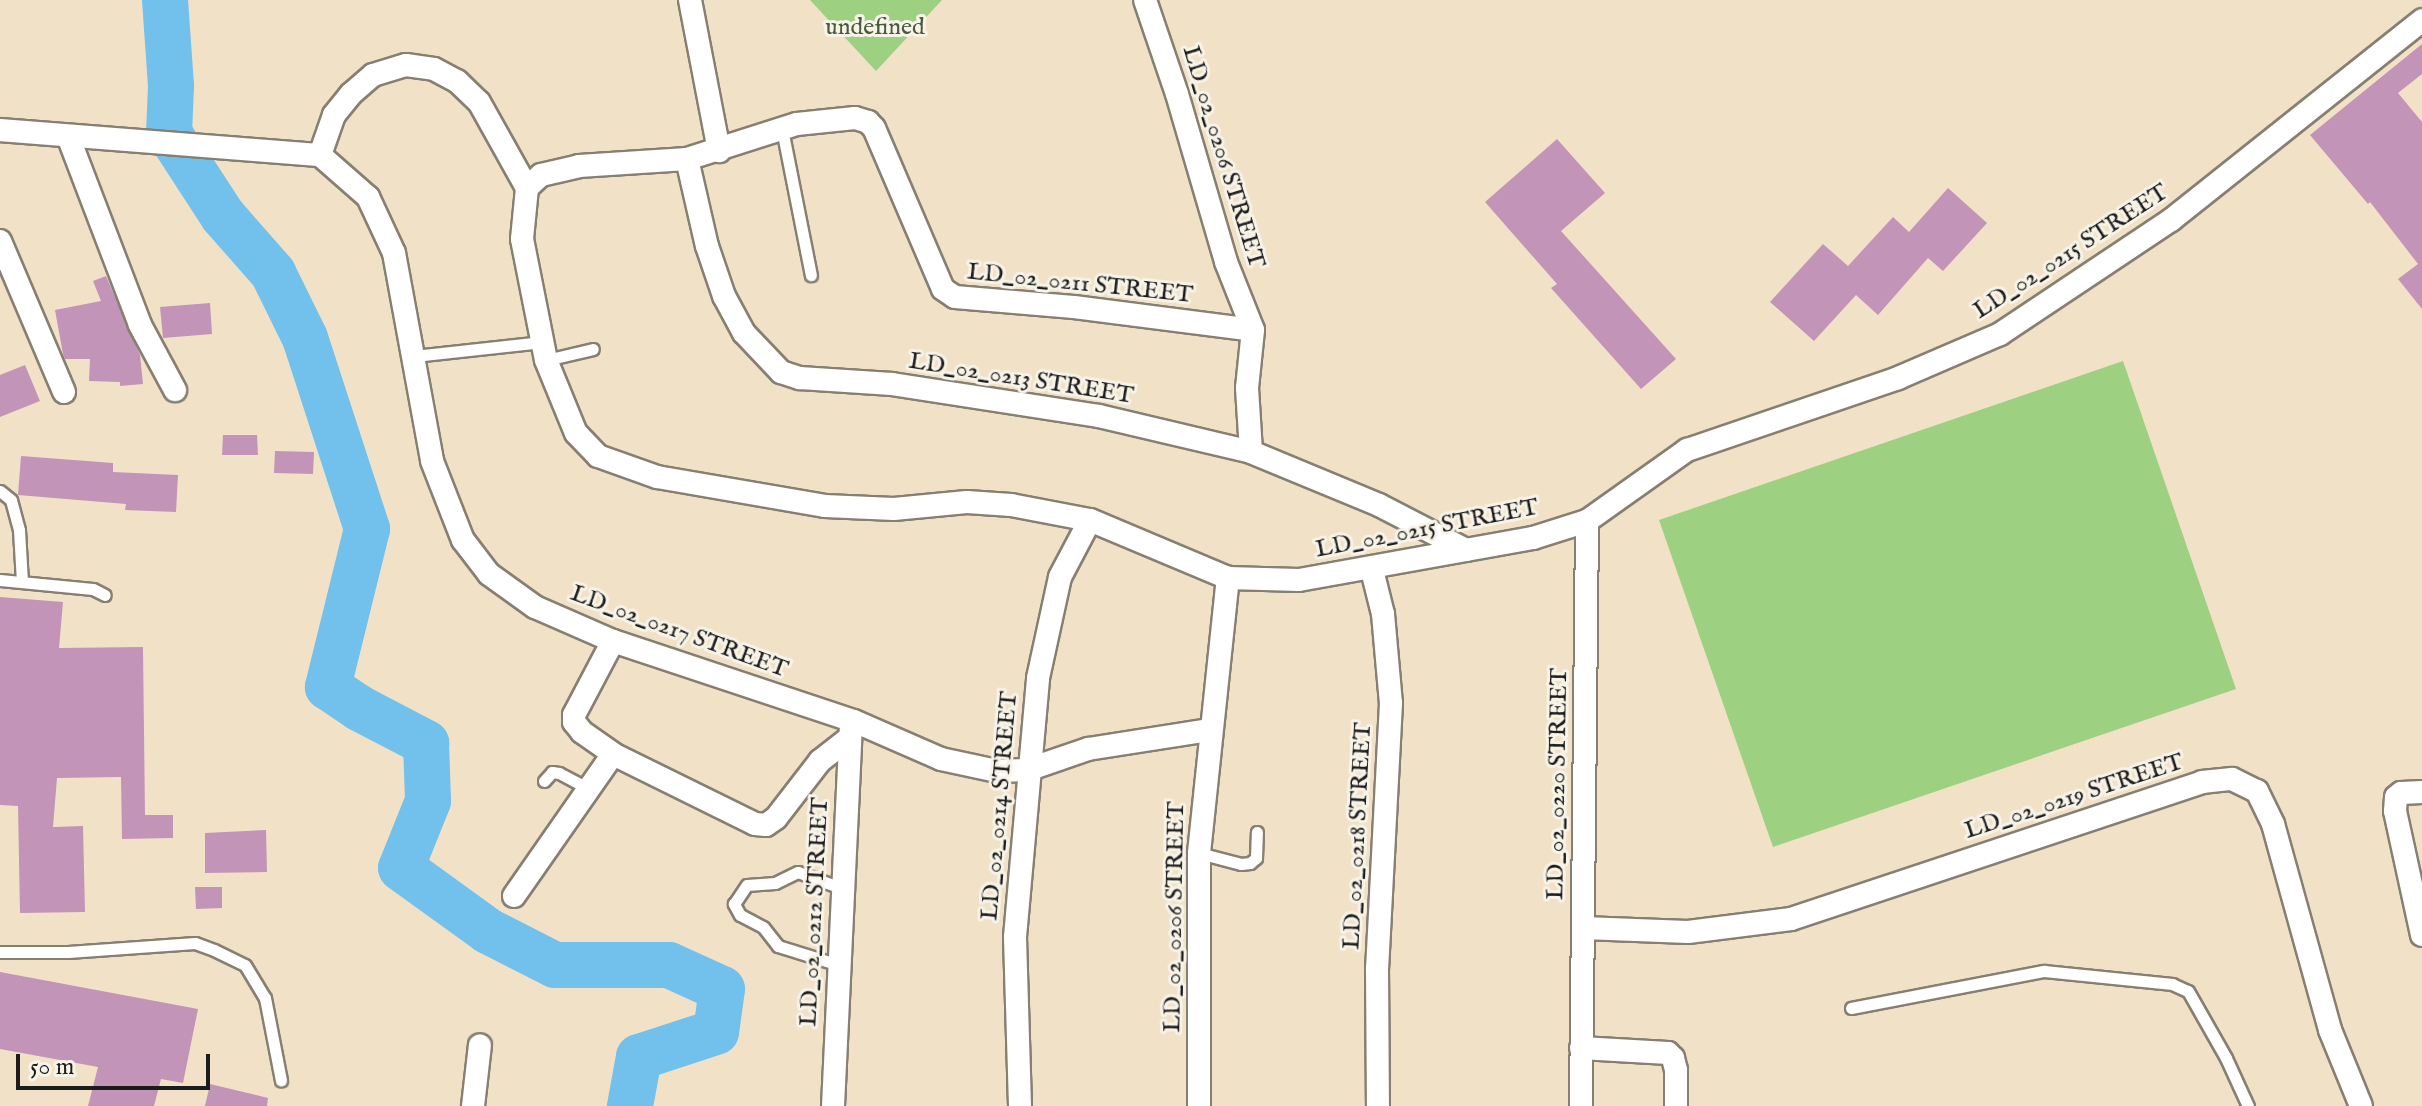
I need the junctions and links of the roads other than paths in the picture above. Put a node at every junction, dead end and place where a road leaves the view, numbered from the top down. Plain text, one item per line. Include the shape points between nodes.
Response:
1 (690, 0) edge
2 (1145, 0) edge
3 (2422, 20) edge
4 (782, 129) junction
5 (0, 130) edge
6 (68, 136) junction
7 (719, 151) junction
8 (320, 155) junction
9 (687, 159) junction
10 (527, 188) junction
11 (0, 241) edge
12 (811, 275) dead end
13 (1253, 330) junction
14 (593, 349) dead end
15 (544, 351) junction
16 (414, 356) junction
17 (175, 390) dead end
18 (64, 392) dead end
19 (1251, 452) junction
20 (0, 491) edge
21 (1090, 520) junction
22 (1587, 521) junction
23 (1466, 550) junction
24 (1372, 570) junction
25 (1228, 578) junction
26 (0, 580) edge
27 (22, 582) junction
28 (105, 595) dead end
29 (613, 641) junction
30 (851, 730) junction
31 (1209, 730) junction
32 (613, 754) junction
33 (1027, 770) junction
34 (544, 781) dead end
35 (590, 790) junction
36 (2422, 792) edge
37 (1257, 832) dead end
38 (1199, 853) junction
39 (841, 888) junction
40 (514, 896) dead end
41 (1583, 928) junction
42 (2422, 935) edge
43 (0, 952) edge
44 (839, 965) junction
45 (1851, 1008) dead end
46 (480, 1045) dead end
47 (1581, 1048) junction
48 (281, 1080) dead end
49 (473, 1106) edge
50 (833, 1106) edge
51 (1020, 1106) edge
52 (1199, 1106) edge
53 (1378, 1106) edge
54 (1581, 1106) edge
55 (1676, 1106) edge
56 (2248, 1106) edge
57 (2361, 1106) edge

1 - 7 street
2 - 13 street, LD_02_0206 STREET via 1226,262
3 - 22 street, LD_02_0215 STREET via 2171,220 2000,334 1898,378 1687,450
4 - 7 street
4 - 12 lane
4 - 13 street, LD_02_0211 STREET via 855,118 868,122 943,289 955,297
5 - 6 street
6 - 8 street
6 - 17 street via 140,325
7 - 9 street
8 - 10 street via 334,115 373,75 406,65 434,69 479,102
8 - 16 street, LD_02_0217 STREET via 368,197 394,253
9 - 10 street via 579,166 541,175
9 - 19 street, LD_02_0213 STREET via 724,296 744,333 781,372 1099,416
10 - 15 street, LD_02_0215 STREET via 522,239
11 - 18 street
13 - 19 street via 1247,388
14 - 15 lane
15 - 16 lane
15 - 21 street, LD_02_0215 STREET via 576,433 598,456 631,470 825,506 894,509 967,502
16 - 29 street, LD_02_0217 STREET via 432,461 463,540 489,574 535,607
19 - 23 street, LD_02_0213 STREET via 1379,505
20 - 27 lane via 11,500 19,530
21 - 25 street, LD_02_0215 STREET
21 - 33 street, LD_02_0214 STREET via 1060,577 1038,678
22 - 23 street, LD_02_0215 STREET
22 - 41 street, LD_02_0220 STREET
23 - 24 street, LD_02_0215 STREET
24 - 25 street, LD_02_0215 STREET via 1299,580
24 - 53 street, LD_02_0218 STREET via 1383,614 1391,703 1377,968
25 - 31 street, LD_02_0206 STREET
26 - 27 lane
27 - 28 lane via 93,589
29 - 30 street, LD_02_0217 STREET
29 - 32 street via 574,715 582,732
30 - 32 street via 766,825
30 - 33 street, LD_02_0217 STREET via 941,759 997,771
30 - 39 street, LD_02_0212 STREET
31 - 33 street via 1088,749
31 - 38 street, LD_02_0206 STREET
32 - 35 street
33 - 51 street, LD_02_0214 STREET via 1015,937
34 - 35 lane via 552,772 559,773
35 - 40 street
36 - 42 street via 2401,793 2395,811
37 - 38 lane via 1256,858 1250,863
38 - 52 street, LD_02_0206 STREET
39 - 44 street, LD_02_0212 STREET
39 - 44 lane via 798,872 775,883 747,885 734,904 778,946
41 - 47 street, LD_02_0220 STREET
41 - 57 street, LD_02_0219 STREET via 1688,932 1791,919 2202,782 2232,779 2257,791 2273,824 2330,1030
43 - 48 lane via 195,943 214,950 245,965 265,998
44 - 50 street, LD_02_0212 STREET
45 - 56 lane via 2044,971 2172,984 2188,991
46 - 49 street
47 - 54 street, LD_02_0220 STREET
47 - 55 street via 1668,1053 1676,1070

